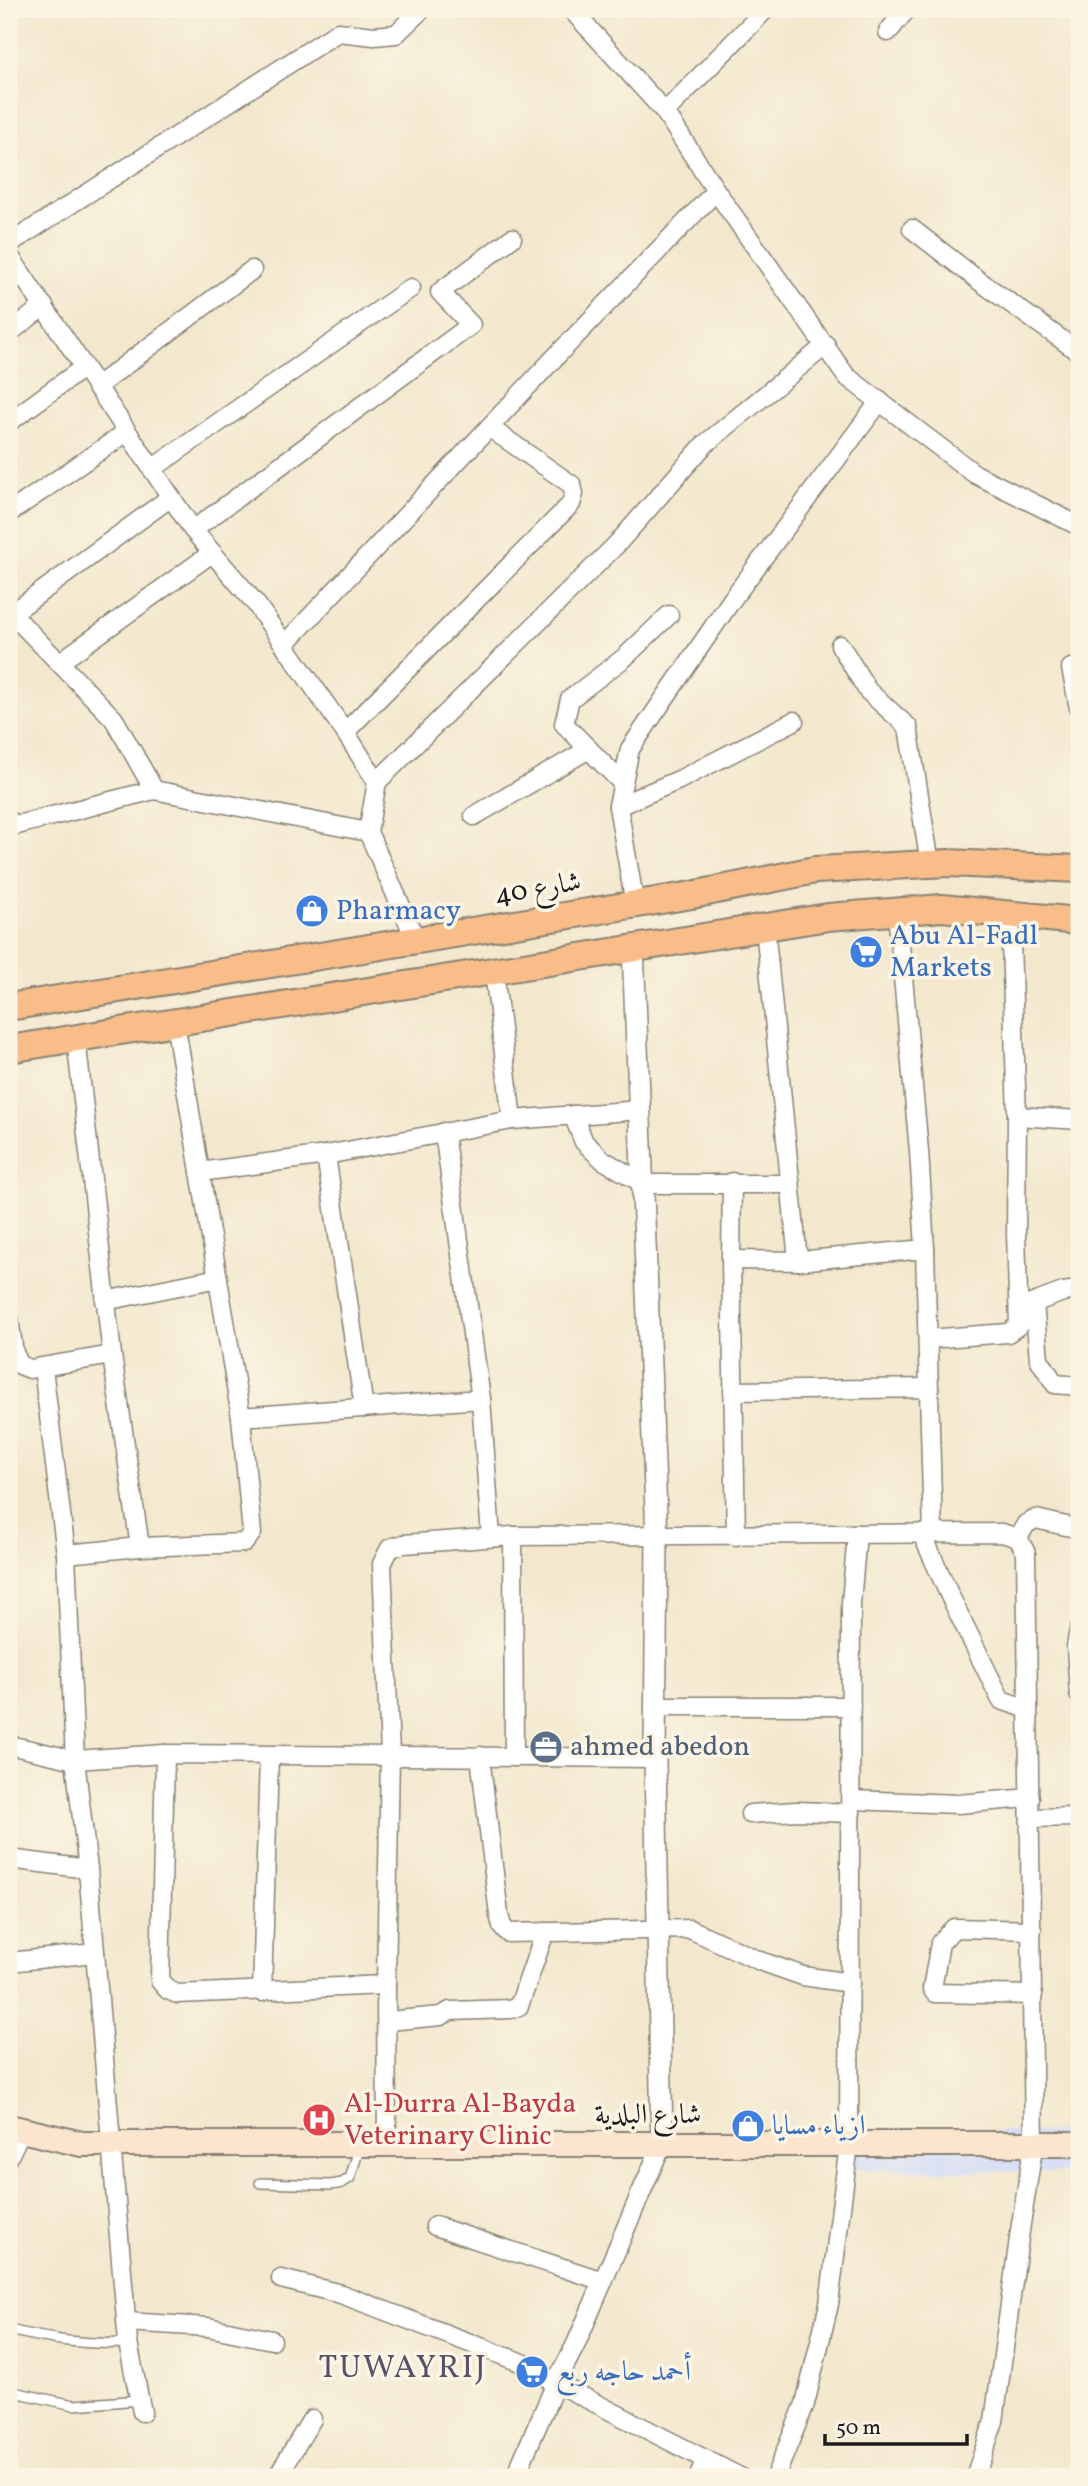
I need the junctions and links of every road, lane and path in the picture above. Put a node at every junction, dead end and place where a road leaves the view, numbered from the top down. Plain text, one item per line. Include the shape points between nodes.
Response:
1 (422, 9) edge
2 (571, 9) edge
3 (766, 9) edge
4 (907, 9) edge
5 (888, 32) dead end
6 (665, 112) junction
7 (716, 191) junction
8 (912, 229) dead end
9 (512, 238) dead end
10 (9, 244) edge
11 (9, 255) edge
12 (252, 270) dead end
13 (411, 288) dead end
14 (44, 306) junction
15 (9, 333) edge
16 (826, 345) junction
17 (1079, 352) edge
18 (83, 368) junction
19 (96, 387) junction
20 (880, 401) junction
21 (9, 422) edge
22 (490, 428) junction
23 (127, 432) junction
24 (152, 469) junction
25 (171, 497) junction
26 (9, 513) edge
27 (1079, 527) edge
28 (193, 530) junction
29 (212, 552) junction
30 (10, 613) edge
31 (669, 615) dead end
32 (284, 645) junction
33 (840, 645) dead end
34 (60, 662) junction
35 (1071, 668) dead end
36 (1079, 708) edge
37 (794, 721) dead end
38 (345, 732) junction
39 (589, 749) junction
40 (377, 782) junction
41 (622, 783) junction
42 (154, 790) junction
43 (618, 806) junction
44 (474, 816) dead end
45 (9, 821) edge
46 (368, 832) junction
47 (930, 864) junction
48 (1079, 869) edge
49 (635, 905) junction
50 (897, 912) junction
51 (1010, 915) junction
52 (1079, 921) edge
53 (765, 927) junction
54 (415, 940) junction
55 (633, 948) junction
56 (494, 971) junction
57 (9, 1007) edge
58 (175, 1022) junction
59 (76, 1038) junction
60 (9, 1049) edge
61 (640, 1110) junction
62 (573, 1115) junction
63 (1017, 1116) junction
64 (512, 1120) junction
65 (1079, 1120) edge
66 (444, 1132) junction
67 (326, 1155) junction
68 (200, 1172) junction
69 (732, 1182) junction
70 (644, 1184) junction
71 (789, 1184) junction
72 (925, 1250) junction
73 (731, 1260) junction
74 (798, 1261) junction
75 (218, 1278) junction
76 (1079, 1290) edge
77 (105, 1301) junction
78 (1027, 1305) junction
79 (9, 1319) edge
80 (928, 1339) junction
81 (12, 1353) edge
82 (112, 1355) junction
83 (43, 1368) junction
84 (1079, 1386) edge
85 (929, 1388) junction
86 (733, 1391) junction
87 (481, 1399) junction
88 (364, 1408) junction
89 (241, 1417) junction
90 (1079, 1529) edge
91 (857, 1534) junction
92 (928, 1534) junction
93 (513, 1536) junction
94 (736, 1536) junction
95 (491, 1537) junction
96 (657, 1537) junction
97 (1018, 1538) junction
98 (139, 1547) junction
99 (66, 1554) junction
100 (1079, 1630) edge
101 (1079, 1694) edge
102 (656, 1706) junction
103 (851, 1706) junction
104 (1028, 1709) junction
105 (9, 1745) edge
106 (165, 1754) junction
107 (390, 1754) junction
108 (269, 1756) junction
109 (480, 1756) junction
110 (514, 1757) junction
111 (654, 1758) junction
112 (75, 1760) junction
113 (1030, 1798) junction
114 (851, 1806) junction
115 (750, 1814) dead end
116 (1079, 1817) edge
117 (1030, 1818) junction
118 (9, 1859) edge
119 (88, 1869) junction
120 (659, 1929) junction
121 (1032, 1930) junction
122 (545, 1932) junction
123 (95, 1953) junction
124 (9, 1962) edge
125 (850, 1983) junction
126 (387, 1985) junction
127 (262, 1992) junction
128 (1032, 1995) junction
129 (388, 2021) junction
130 (15, 2129) edge
131 (1034, 2143) junction
132 (111, 2144) junction
133 (361, 2144) junction
134 (387, 2144) junction
135 (662, 2144) junction
136 (849, 2144) junction
137 (1079, 2144) edge
138 (9, 2156) edge
139 (260, 2183) dead end
140 (435, 2226) dead end
141 (281, 2279) dead end
142 (603, 2281) junction
143 (126, 2322) junction
144 (9, 2330) edge
145 (272, 2340) dead end
146 (128, 2343) junction
147 (556, 2383) junction
148 (9, 2391) edge
149 (141, 2406) joint
150 (312, 2419) dead end
151 (705, 2459) junction
152 (277, 2477) edge
153 (514, 2477) edge
154 (699, 2477) edge
155 (740, 2477) edge
156 (775, 2477) edge
157 (975, 2477) edge

1 - 10 street via 396,34 338,33
2 - 6 street
3 - 6 street
4 - 5 street
6 - 7 street
7 - 16 street
7 - 22 street
8 - 17 street
9 - 28 street via 440,292 471,325
11 - 14 street
12 - 19 street
13 - 24 street
14 - 15 street
14 - 18 street
16 - 20 street via 846,376
16 - 40 street via 704,445 617,544
18 - 19 street
18 - 21 street
19 - 23 street
20 - 27 street via 975,474
20 - 41 street via 733,598 630,749
22 - 32 street
22 - 38 street via 572,485 570,505
23 - 24 street
23 - 26 street
24 - 25 street
25 - 28 street
25 - 30 street
28 - 29 street
29 - 32 street
29 - 34 street
30 - 34 street
31 - 39 street via 624,658 570,699 564,724
32 - 38 street
33 - 47 street via 868,691 908,727
34 - 42 street via 114,719
35 - 36 street
37 - 43 street
38 - 40 street
39 - 41 street
39 - 44 street
40 - 46 street
41 - 43 street
42 - 45 street via 17,825
42 - 46 street
43 - 49 street
46 - 54 street
47 - 48 main road, شارع 40
47 - 49 main road, شارع 40 via 815,870
49 - 54 main road, شارع 40
50 - 51 main road via 942,908
50 - 53 main road
50 - 72 street
51 - 52 main road
51 - 63 street
53 - 55 main road
53 - 71 street
54 - 57 main road, شارع 40
55 - 56 main road
55 - 61 street
56 - 58 main road
56 - 64 street
58 - 59 main road
58 - 68 street
59 - 60 main road
59 - 77 street
61 - 62 street
61 - 70 street
62 - 64 street
62 - 70 street via 584,1142 603,1160
63 - 65 street
63 - 78 street via 1016,1234
64 - 66 street
66 - 67 street
66 - 87 street
67 - 68 street
67 - 88 street
68 - 75 street
69 - 70 street
69 - 71 street
69 - 73 street
70 - 96 street
71 - 74 street
72 - 74 street
72 - 80 street
73 - 74 street
73 - 86 street
75 - 77 street
75 - 89 street
76 - 78 street
77 - 82 street
78 - 80 street via 1019,1325 1007,1333
78 - 84 street via 1040,1359 1055,1384
79 - 81 street
80 - 85 street
81 - 83 street via 20,1365
82 - 83 street
82 - 98 street
83 - 99 street
85 - 86 street
85 - 92 street
86 - 94 street
87 - 88 street
87 - 95 street
88 - 89 street
89 - 98 street via 252,1533 244,1544
90 - 97 street via 1036,1519 1026,1524
91 - 92 street
91 - 94 street
91 - 103 street via 851,1603
92 - 97 street via 1002,1533
92 - 104 street via 949,1594 1001,1700
93 - 95 street
93 - 96 street
93 - 110 street
94 - 96 street
95 - 107 street via 404,1544 390,1548 382,1564
96 - 102 street
97 - 104 street via 1027,1553
98 - 99 street
99 - 112 street
100 - 101 street
102 - 103 street
102 - 111 street
103 - 114 street
104 - 113 street
105 - 112 street
106 - 108 street
106 - 112 street
106 - 127 street via 160,1981 177,1994
107 - 108 street
107 - 109 street
107 - 126 street
108 - 127 street
109 - 110 street
109 - 122 street via 502,1926 508,1933
110 - 111 street
111 - 120 street
112 - 119 street
113 - 114 street
113 - 117 street
114 - 115 street
114 - 125 street
116 - 117 street
117 - 121 street
118 - 119 street
119 - 123 street
120 - 122 street
120 - 125 street via 690,1929 803,1976
120 - 135 street
121 - 128 street
121 - 128 street via 954,1928 940,1942 932,1989 935,1993
122 - 129 street via 519,2006
123 - 124 street
123 - 132 street
125 - 136 street
126 - 127 street
126 - 129 street
128 - 131 street
129 - 134 street
130 - 132 main road, شارع البلدية via 82,2144
130 - 138 street
131 - 136 main road, شارع البلدية
131 - 137 main road, شارع البلدية
131 - 157 street via 994,2421
132 - 133 main road, شارع البلدية
132 - 143 street
133 - 134 main road, شارع البلدية
133 - 139 lane via 350,2178 342,2183
134 - 135 main road, شارع البلدية
135 - 136 main road, شارع البلدية
135 - 142 street
136 - 156 street via 830,2304 805,2403
140 - 142 street
141 - 147 street via 341,2294 513,2359
142 - 147 street
143 - 145 street via 208,2327
143 - 146 street
144 - 146 lane via 55,2341
146 - 149 street
147 - 151 street
147 - 153 street
148 - 149 lane via 74,2405
150 - 152 street
151 - 154 street
151 - 155 street

